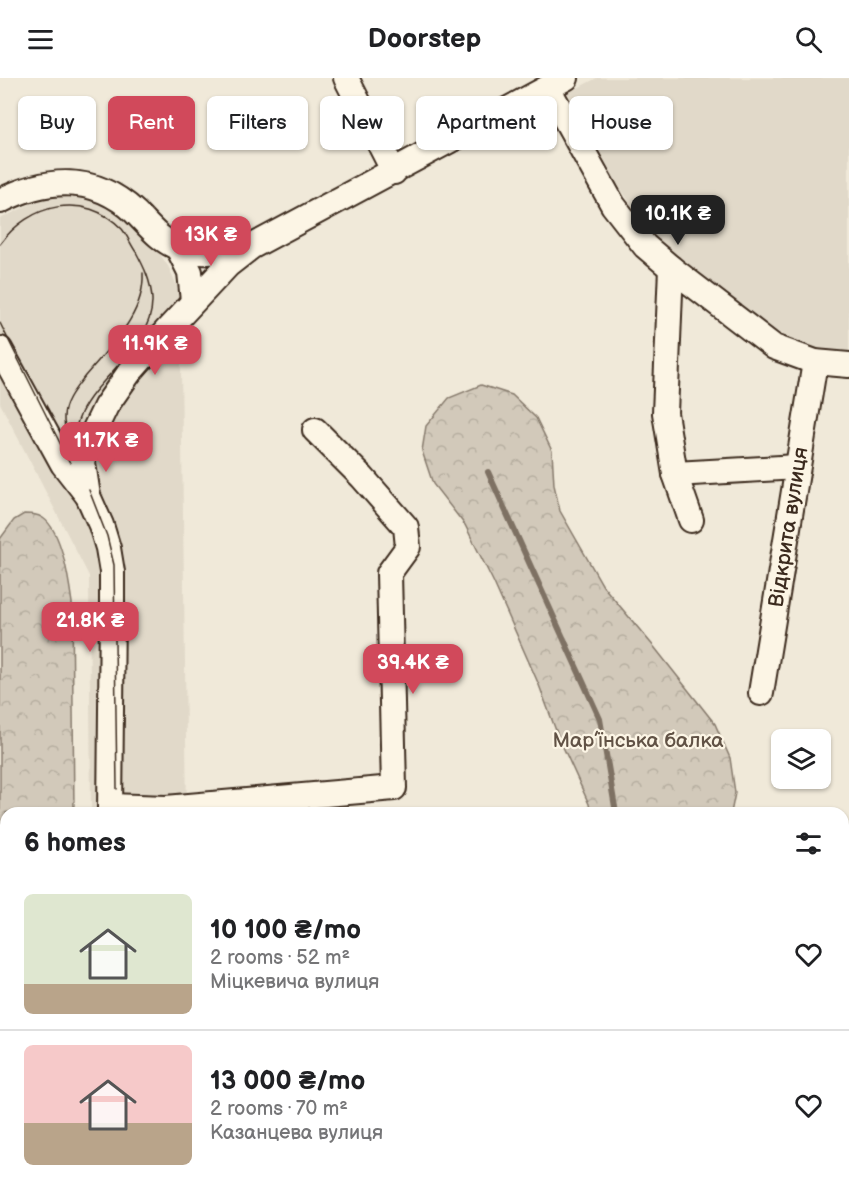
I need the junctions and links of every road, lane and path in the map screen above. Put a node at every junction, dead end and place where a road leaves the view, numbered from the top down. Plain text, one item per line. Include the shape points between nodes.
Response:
1 (346, 78) edge
2 (557, 83) edge
3 (394, 172) junction
4 (0, 201) edge
5 (251, 247) junction
6 (178, 248) junction
7 (671, 268) junction
8 (194, 302) junction
9 (0, 349) edge
10 (815, 362) junction
11 (849, 365) edge
12 (315, 430) dead end
13 (72, 460) junction
14 (797, 467) junction
15 (675, 474) junction
16 (691, 520) dead end
17 (761, 693) dead end
18 (110, 807) edge
19 (177, 807) edge

1 - 3 street
2 - 3 street
2 - 7 street via 613,205 639,239
3 - 5 street
4 - 6 street via 44,183 69,182 93,187 115,197
5 - 6 street via 202,253
5 - 8 street via 228,265
6 - 8 street via 190,272
7 - 10 street via 768,343
7 - 15 street via 665,413
8 - 13 street via 129,373
9 - 13 street
10 - 11 street
10 - 14 street, Відкрита вулиця
12 - 19 street via 406,527 408,547 389,573 394,788
13 - 18 street via 101,525 112,572
14 - 15 street
14 - 17 street, Відкрита вулиця
15 - 16 street

